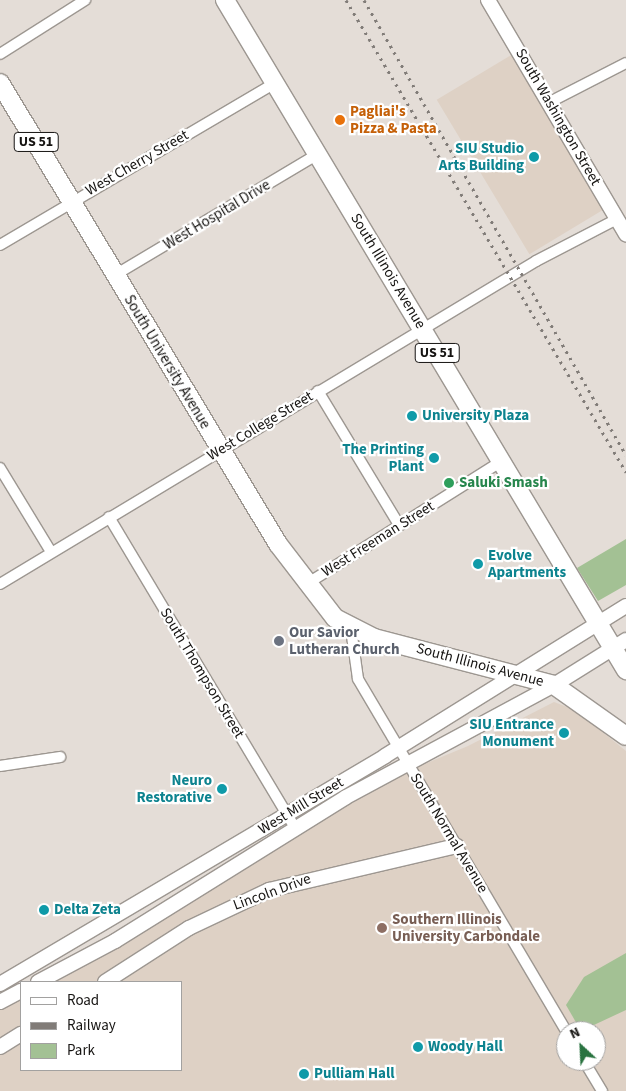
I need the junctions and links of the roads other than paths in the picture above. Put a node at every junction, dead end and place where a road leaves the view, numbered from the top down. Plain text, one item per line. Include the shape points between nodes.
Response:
1 (85, 0) edge
2 (226, 0) edge
3 (488, 0) edge
4 (0, 54) edge
5 (626, 63) edge
6 (0, 83) edge
7 (275, 83) junction
8 (550, 102) junction
9 (318, 154) junction
10 (71, 202) junction
11 (617, 219) junction
12 (626, 234) edge
13 (0, 245) edge
14 (115, 275) junction
15 (423, 329) junction
16 (318, 391) junction
17 (220, 450) junction
18 (502, 461) junction
19 (0, 468) edge
20 (109, 517) junction
21 (399, 526) junction
22 (51, 552) junction
23 (0, 584) edge
24 (305, 585) junction
25 (626, 606) edge
26 (600, 624) junction
27 (351, 629) junction
28 (620, 644) edge
29 (626, 670) edge
30 (519, 673) junction
31 (554, 685) junction
32 (626, 736) edge
33 (398, 748) junction
34 (60, 758) dead end
35 (407, 763) junction
36 (0, 766) edge
37 (287, 814) junction
38 (296, 828) junction
39 (457, 846) junction
40 (40, 981) edge
41 (107, 981) edge
42 (0, 984) edge
43 (20, 992) edge
44 (0, 1002) edge
45 (560, 1021) edge
46 (20, 1035) edge
47 (0, 1047) edge
48 (590, 1071) edge
49 (602, 1091) edge

1 - 4 street
2 - 7 highway, South Illinois Avenue / US 51
3 - 8 main road, South Washington Street
5 - 8 street
6 - 10 highway, South University Avenue / US 51
7 - 9 highway, South Illinois Avenue / US 51
7 - 10 street, West Cherry Street
8 - 11 main road, South Washington Street
9 - 14 street, West Hospital Drive
9 - 15 highway, South Illinois Avenue / US 51
10 - 13 street, West Cherry Street
10 - 14 highway, South University Avenue / US 51
11 - 12 main road, South Washington Street
11 - 15 street, West College Street
14 - 17 highway, South University Avenue / US 51
15 - 16 street, West College Street
15 - 18 highway, South Illinois Avenue / US 51
16 - 17 street, West College Street
16 - 21 street
17 - 20 street, West College Street
17 - 24 highway, South University Avenue / US 51
18 - 21 street, West Freeman Street
18 - 26 highway, South Illinois Avenue / US 51
19 - 22 street
20 - 22 street, West College Street
20 - 37 street, South Thompson Street
21 - 24 street, West Freeman Street
22 - 23 street, West College Street
24 - 27 highway, South University Avenue / US 51
25 - 26 main road, West Mill Street
26 - 28 highway, South Illinois Avenue / US 51
26 - 30 main road, West Mill Street
27 - 30 highway, South Illinois Avenue / US 51
27 - 33 street, South Normal Avenue via 358,679
28 - 29 highway, South Illinois Avenue / US 51
28 - 31 main road, West Mill Street
30 - 31 highway, South Illinois Avenue / US 51
30 - 33 main road, West Mill Street
31 - 32 highway, South Illinois Avenue / US 51
31 - 35 main road, West Mill Street
33 - 35 street, South Normal Avenue
33 - 37 main road, West Mill Street
34 - 36 street
35 - 38 main road, West Mill Street
35 - 39 street, South Normal Avenue
37 - 38 street, South Thompson Street
37 - 42 main road, West Mill Street
38 - 40 main road, West Mill Street via 115,941
39 - 41 main road, Lincoln Drive via 269,890 189,928
39 - 45 street, South Normal Avenue
43 - 44 main road
46 - 47 main road
48 - 49 street

